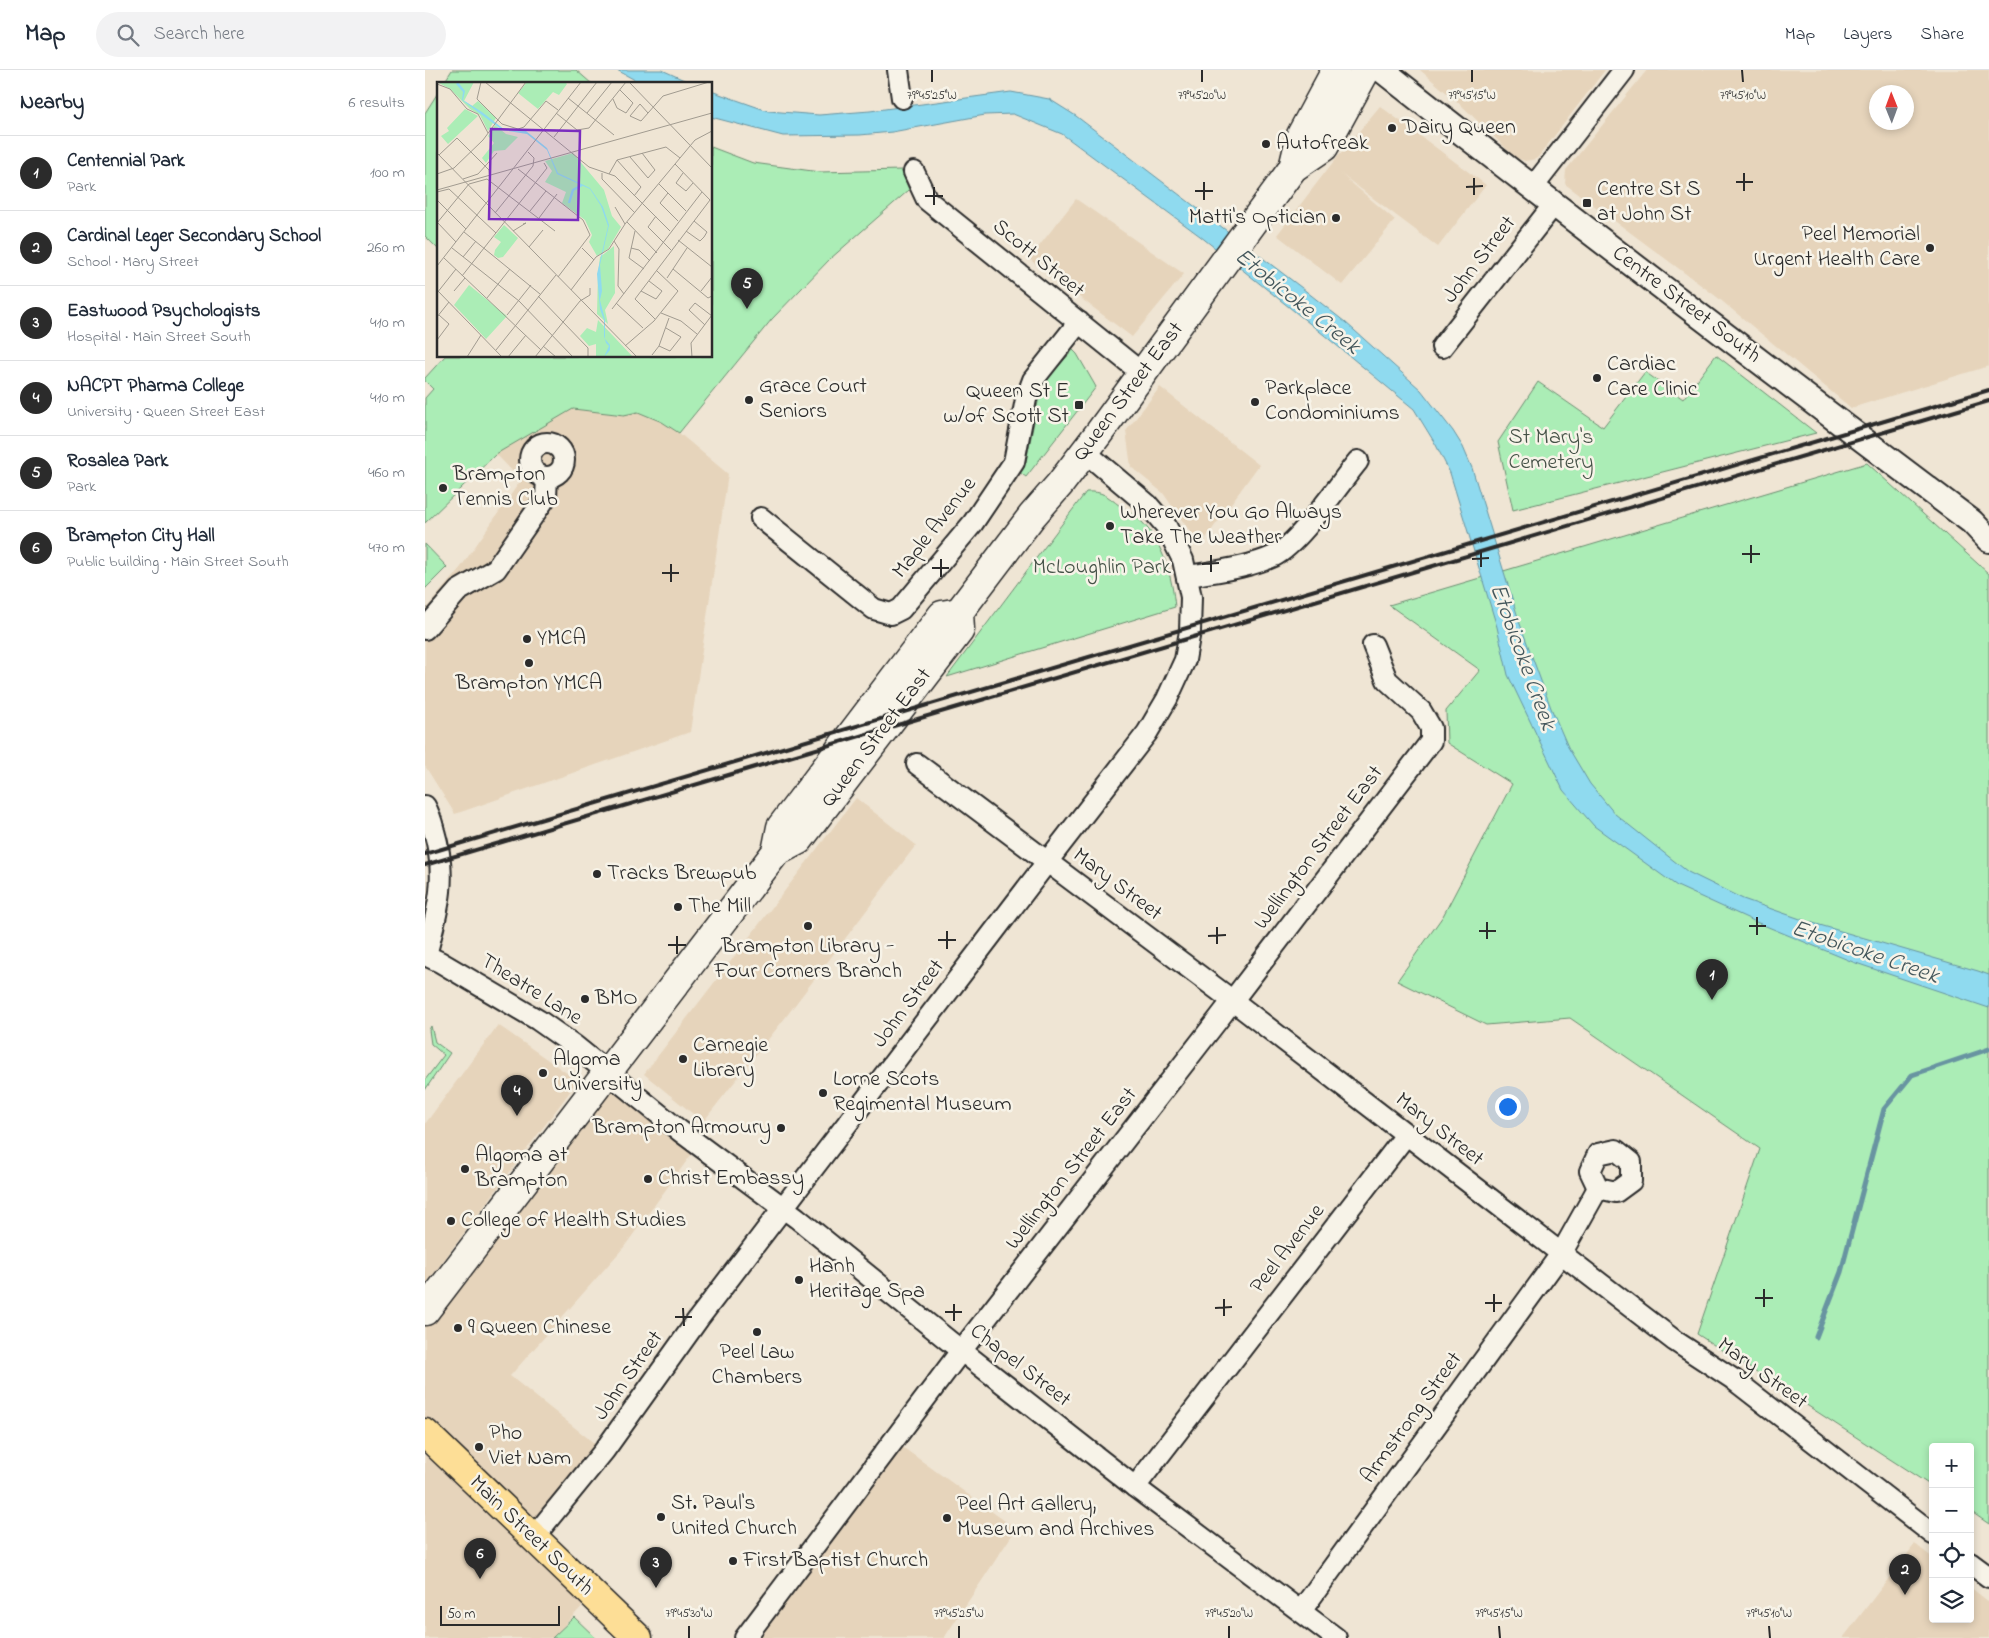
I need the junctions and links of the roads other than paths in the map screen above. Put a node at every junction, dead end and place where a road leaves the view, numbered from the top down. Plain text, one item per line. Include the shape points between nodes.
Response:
1 (898, 70) edge
2 (1336, 70) edge
3 (1366, 70) edge
4 (1383, 70) edge
5 (1624, 70) edge
6 (902, 98) dead end
7 (1293, 168) junction
8 (914, 172) dead end
9 (1533, 187) junction
10 (1555, 203) junction
11 (1079, 322) junction
12 (1442, 347) dead end
13 (1143, 374) junction
14 (1085, 452) junction
15 (1358, 460) dead end
16 (547, 477) dead end
17 (761, 518) dead end
18 (1989, 540) edge
19 (1187, 576) junction
20 (425, 629) edge
21 (1373, 646) dead end
22 (917, 764) dead end
23 (425, 806) edge
24 (1047, 862) junction
25 (426, 955) edge
26 (1233, 1001) junction
27 (607, 1072) junction
28 (1405, 1134) junction
29 (1598, 1188) dead end
30 (784, 1208) junction
31 (1561, 1254) junction
32 (425, 1311) edge
33 (961, 1351) junction
34 (425, 1433) edge
35 (1135, 1487) junction
36 (1932, 1533) edge
37 (533, 1538) junction
38 (1974, 1566) edge
39 (1989, 1577) edge
40 (1301, 1611) junction
41 (638, 1638) edge
42 (745, 1638) edge
43 (1336, 1638) edge

1 - 6 street
2 - 7 main road, Queen Street East via 1301,134
3 - 7 main road, Queen Street East via 1323,147
4 - 9 street, Centre Street South
5 - 9 street
7 - 13 main road, Queen Street East
8 - 11 street, Scott Street via 927,200
9 - 10 street, Centre Street South
10 - 12 street, John Street
10 - 18 street, Centre Street South via 1639,271 1972,522
11 - 13 street, Scott Street
11 - 17 street, Maple Avenue via 1033,380 1026,399 1014,462 973,523 901,610 891,614 874,609
13 - 14 main road, Queen Street East
14 - 19 street, John Street via 1159,517 1177,547
14 - 27 main road, Queen Street East via 959,612 960,630 799,840 776,852
15 - 19 street via 1297,538 1275,555 1251,564
16 - 20 street via 546,498 496,569 458,591
19 - 24 street, John Street via 1191,609 1188,650 1167,699 1147,733
21 - 26 street, Wellington Street East via 1387,680 1421,711 1431,728 1431,741
22 - 24 street, Mary Street
23 - 25 street via 441,863 441,893
24 - 26 street, Mary Street
24 - 30 street, John Street
25 - 27 street, Theatre Lane via 538,1020
26 - 28 street, Mary Street
26 - 33 street, Wellington Street East
27 - 30 street, Chapel Street
27 - 32 main road, Queen Street East
28 - 31 street, Mary Street
28 - 35 street, Peel Avenue
29 - 31 street, Armstrong Street
30 - 33 street, Chapel Street
30 - 37 street, John Street via 699,1318 604,1451
31 - 36 street, Mary Street via 1675,1341 1733,1379
31 - 40 street, Armstrong Street
33 - 35 street, Chapel Street
33 - 42 street, Wellington Street East
34 - 37 main road, Main Street South
35 - 40 street, Chapel Street
37 - 41 main road, Main Street South
38 - 39 street
40 - 43 street, Chapel Street

